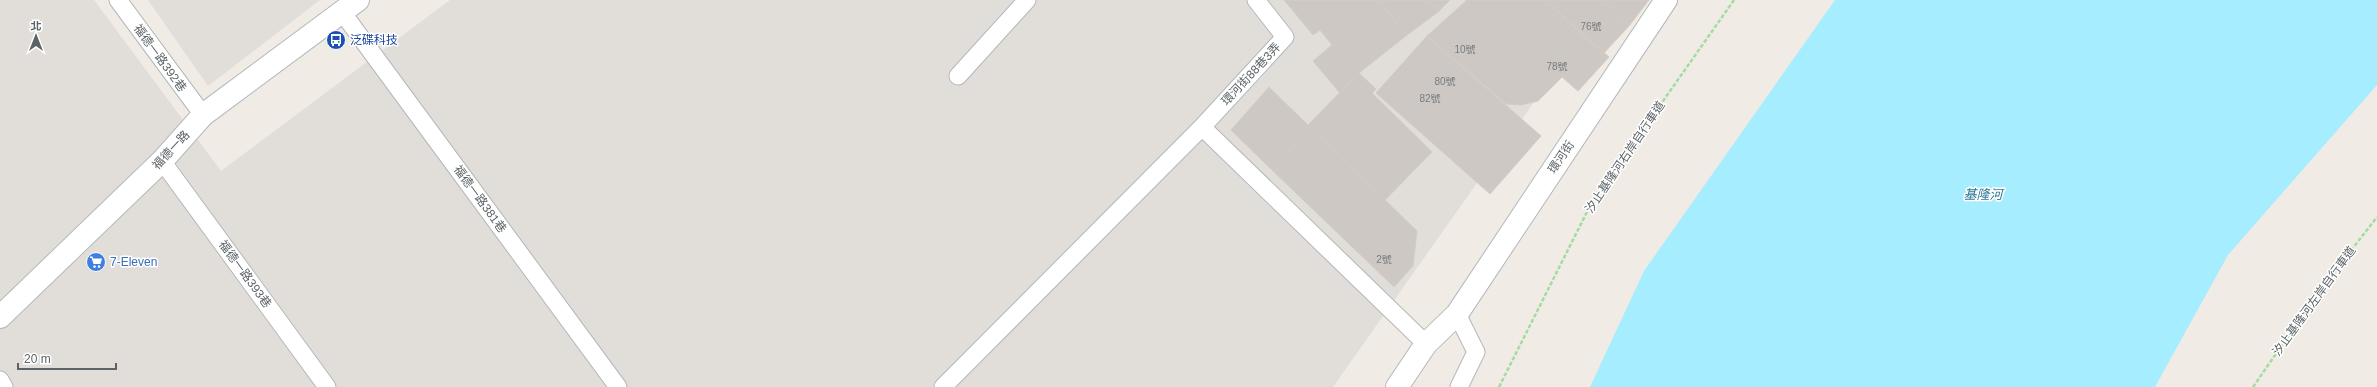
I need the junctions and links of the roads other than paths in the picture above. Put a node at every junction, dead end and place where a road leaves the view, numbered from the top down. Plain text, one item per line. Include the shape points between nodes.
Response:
1 (118, 0) edge
2 (1027, 0) edge
3 (1256, 0) edge
4 (1666, 0) edge
5 (350, 6) edge
6 (958, 76) dead end
7 (203, 115) junction
8 (1202, 127) junction
9 (162, 161) junction
10 (1457, 314) junction
11 (0, 317) edge
12 (1426, 344) junction
13 (0, 380) edge
14 (4, 387) edge
15 (327, 387) edge
16 (618, 387) edge
17 (943, 387) edge
18 (1397, 387) edge
19 (1459, 387) edge

1 - 7 lane, 福德一路392巷
2 - 6 lane
3 - 8 lane, 環河街88巷3弄 via 1285,37
4 - 10 street, 環河街
5 - 7 street, 福德一路
5 - 16 lane, 福德一路381巷
7 - 9 street, 福德一路
8 - 12 lane
8 - 17 lane
9 - 11 street, 福德一路
9 - 15 lane, 福德一路393巷
10 - 12 street, 環河街
10 - 19 lane via 1476,352
12 - 18 street, 環河街
13 - 14 lane

